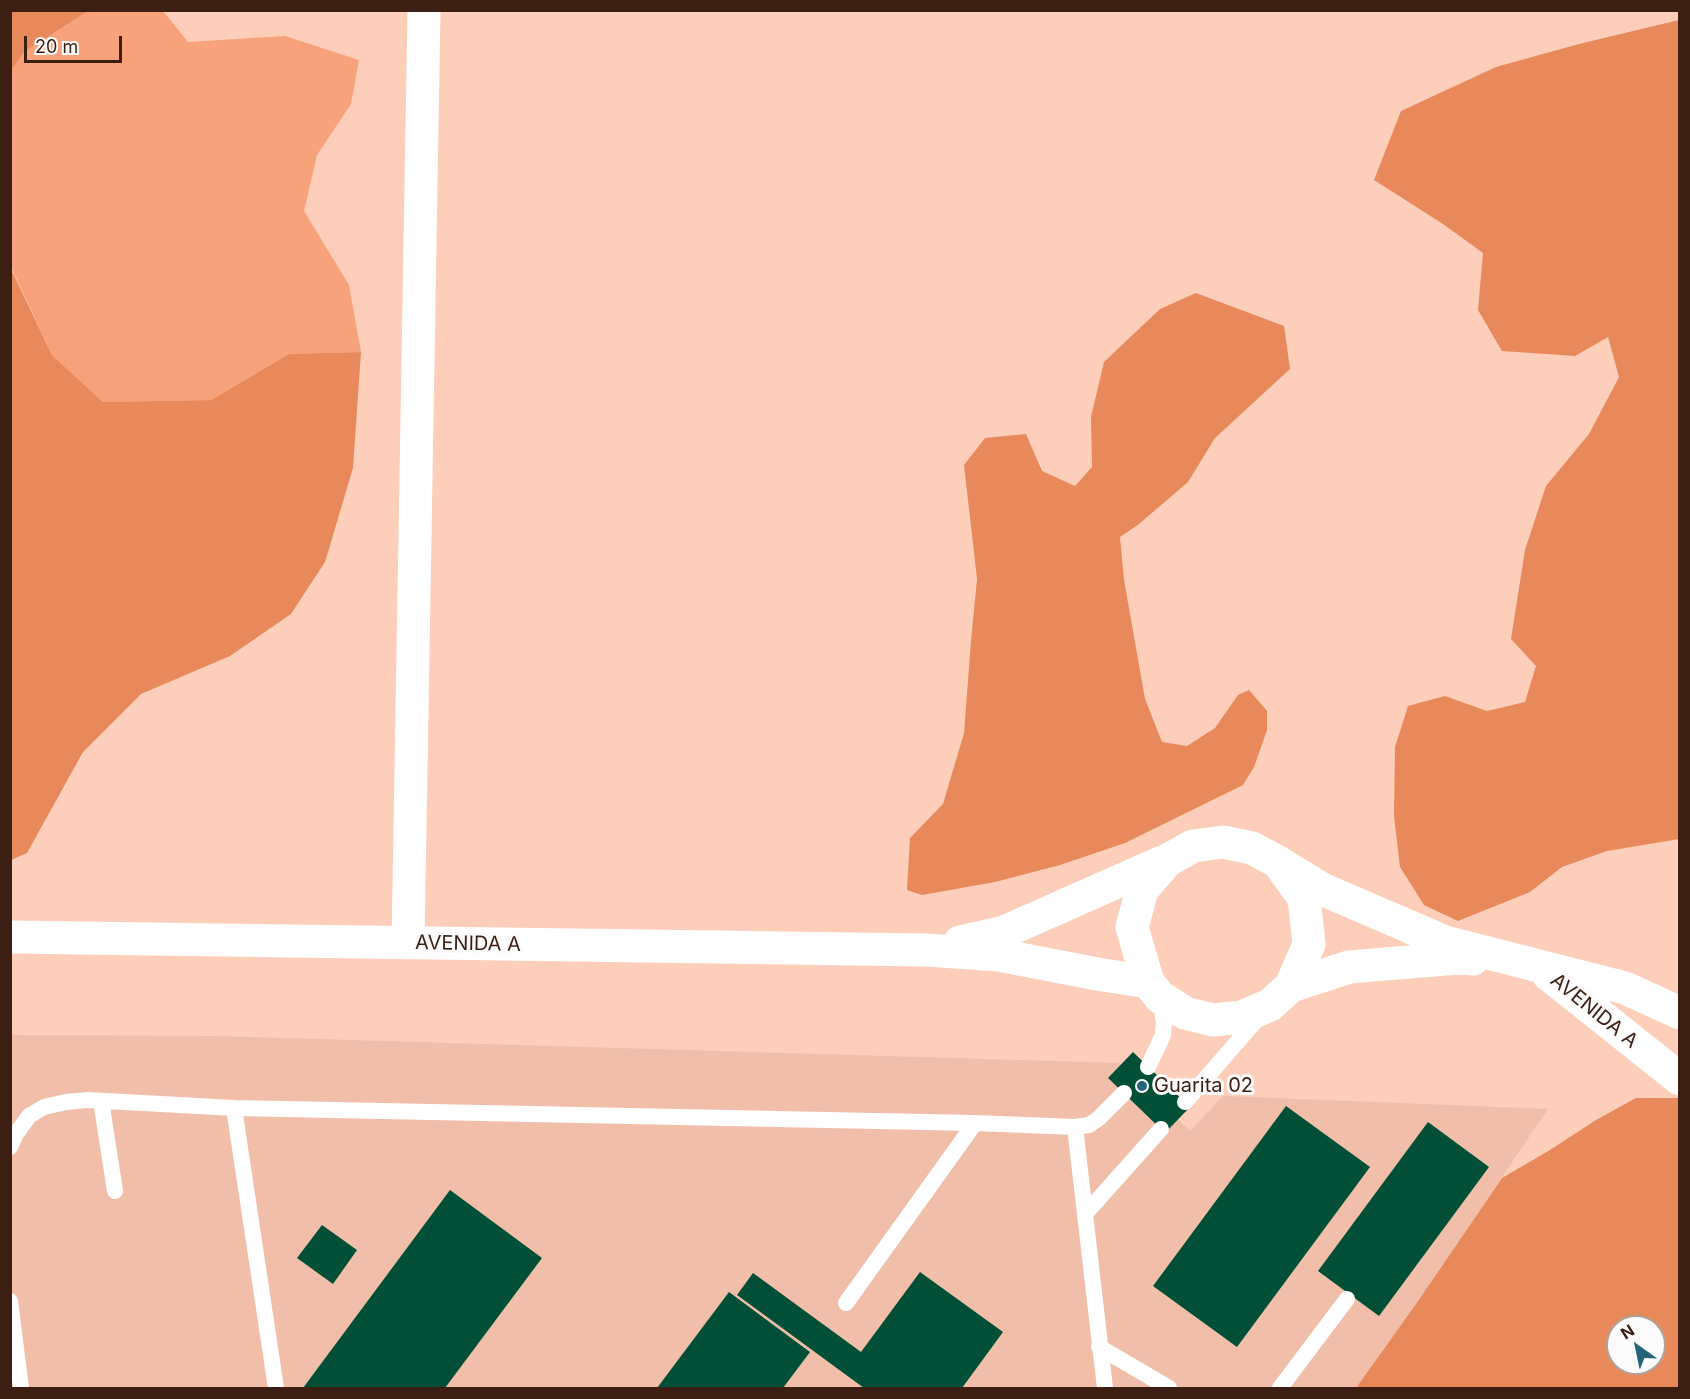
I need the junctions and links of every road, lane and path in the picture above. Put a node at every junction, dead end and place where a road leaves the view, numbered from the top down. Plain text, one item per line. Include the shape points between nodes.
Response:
1 (424, 10) edge
2 (1168, 860) junction
3 (1278, 862) junction
4 (10, 937) edge
5 (408, 943) junction
6 (926, 950) junction
7 (1540, 967) junction
8 (1154, 989) junction
9 (1281, 995) junction
10 (1680, 1013) edge
11 (1148, 1067) dead end
12 (1680, 1079) edge
13 (1124, 1094) dead end
14 (101, 1101) junction
15 (1185, 1102) dead end
16 (234, 1108) junction
17 (975, 1124) junction
18 (1075, 1127) junction
19 (1161, 1129) dead end
20 (10, 1147) edge
21 (115, 1191) dead end
22 (1086, 1213) junction
23 (1347, 1299) dead end
24 (10, 1301) edge
25 (846, 1303) dead end
26 (1100, 1347) junction
27 (21, 1389) edge
28 (276, 1389) edge
29 (1105, 1389) edge
30 (1169, 1389) edge
31 (1280, 1389) edge

1 - 5 street
2 - 3 street via 1194,846 1223,842 1252,848
2 - 6 street via 1004,932
2 - 8 street via 1142,890 1131,927
3 - 7 street via 1324,890 1445,942
3 - 9 street via 1304,898 1309,944
4 - 5 street, AVENIDA A
5 - 6 street, AVENIDA A
6 - 8 street via 999,955
7 - 9 street via 1458,958 1349,967
7 - 10 street, AVENIDA A via 1625,988
7 - 12 street, AVENIDA A
8 - 9 street via 1185,1012 1213,1020 1242,1017
8 - 11 lane via 1164,1022 1163,1035
9 - 15 lane
13 - 18 lane via 1089,1125
14 - 16 lane
14 - 20 lane via 44,1107 29,1116
14 - 21 lane
16 - 17 lane
16 - 28 lane
17 - 18 lane
17 - 25 lane
18 - 22 lane
19 - 22 lane
22 - 26 lane
23 - 31 lane
24 - 27 lane
26 - 29 lane
26 - 30 lane

